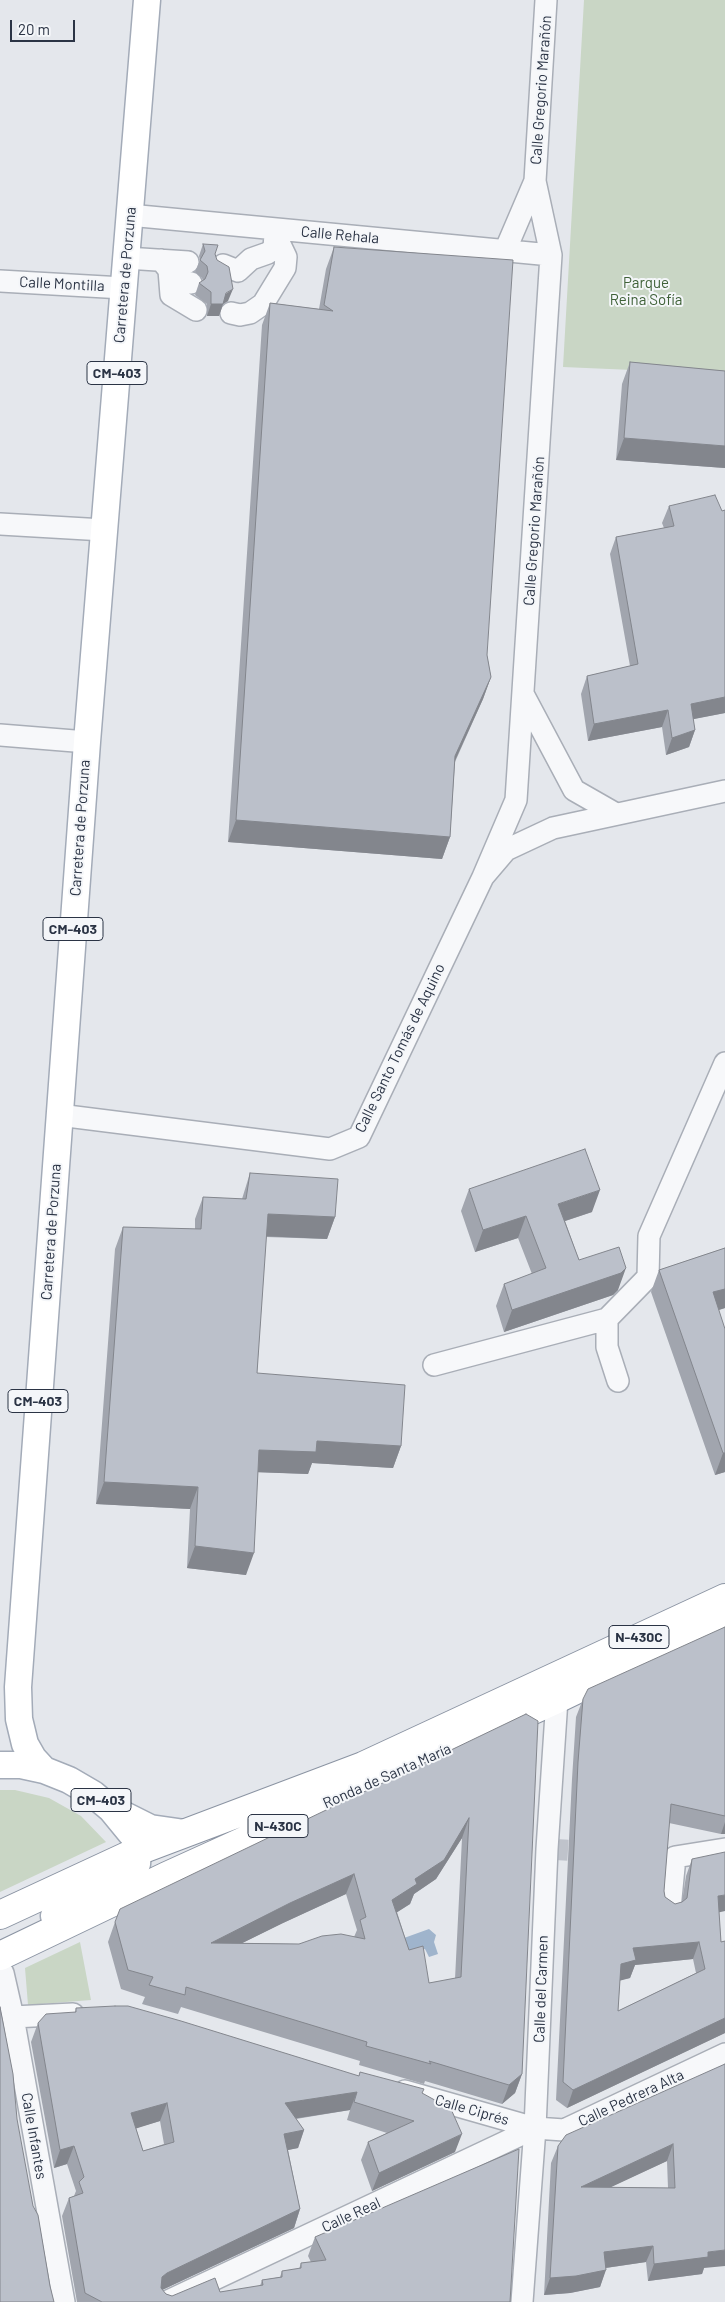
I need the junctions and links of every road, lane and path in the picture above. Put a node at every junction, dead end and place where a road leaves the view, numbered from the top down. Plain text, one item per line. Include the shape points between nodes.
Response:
1 (147, 0) edge
2 (546, 0) edge
3 (535, 181) junction
4 (129, 215) junction
5 (273, 232) junction
6 (505, 251) junction
7 (551, 255) junction
8 (126, 258) junction
9 (0, 281) edge
10 (183, 285) dead end
11 (123, 288) junction
12 (0, 524) edge
13 (104, 530) junction
14 (523, 694) junction
15 (0, 735) edge
16 (87, 742) junction
17 (725, 791) edge
18 (616, 814) junction
19 (483, 877) junction
20 (725, 1063) edge
21 (59, 1116) junction
22 (607, 1319) junction
23 (434, 1365) dead end
24 (618, 1380) dead end
25 (725, 1598) edge
26 (725, 1618) edge
27 (18, 1687) junction
28 (555, 1688) junction
29 (0, 1727) edge
30 (0, 1764) edge
31 (44, 1770) junction
32 (111, 1809) junction
33 (185, 1833) junction
34 (725, 1849) edge
35 (138, 1851) junction
36 (670, 1909) edge
37 (0, 1915) edge
38 (0, 1946) edge
39 (0, 1956) edge
40 (0, 1971) edge
41 (91, 2013) edge
42 (13, 2017) junction
43 (725, 2054) edge
44 (384, 2086) edge
45 (535, 2128) junction
46 (64, 2302) edge
47 (166, 2302) edge
48 (522, 2302) edge

1 - 4 main road, Carretera de Porzuna / CM-403
2 - 3 street, Calle Gregorio Marañón
3 - 6 street, Calle Gregorio Marañón
3 - 7 street, Calle Gregorio Marañón
4 - 5 street, Calle Rehala
4 - 8 main road, Carretera de Porzuna / CM-403
5 - 5 street via 286,257 285,268 262,304 250,313 240,315 230,287 251,259 274,248
5 - 6 street, Calle Rehala
6 - 7 street, Calle Rehala
7 - 14 street, Calle Gregorio Marañón
8 - 10 street
8 - 11 main road, Carretera de Porzuna / CM-403
9 - 11 street, Calle Montilla
11 - 13 main road, Carretera de Porzuna / CM-403
12 - 13 street
13 - 16 main road, Carretera de Porzuna / CM-403
14 - 18 street via 574,790
14 - 19 street, Calle Gregorio Marañón via 516,800
15 - 16 street
16 - 21 main road, Carretera de Porzuna / CM-403
17 - 18 street, Calle Santo Tomás de Aquino
18 - 19 street, Calle Santo Tomás de Aquino via 552,828 506,850
19 - 21 street, Calle Santo Tomás de Aquino via 358,1138 330,1149
20 - 22 street via 649,1236 648,1277
21 - 27 main road, Carretera de Porzuna / CM-403
22 - 23 street
22 - 24 street via 607,1347
25 - 28 highway, N-430C
26 - 28 highway, N-430C
27 - 29 main road
27 - 31 main road via 19,1719 25,1744
28 - 33 highway, Ronda de Santa María / N-430C via 363,1766
28 - 39 highway, Ronda de Santa María / N-430C
28 - 45 street, Calle del Carmen
30 - 31 main road
31 - 32 main road, CM-403 via 85,1790
32 - 33 main road via 150,1828
32 - 35 main road, CM-403 via 134,1837
33 - 35 highway, Ronda de Santa María / N-430C
34 - 36 street via 675,1857
35 - 37 highway, N-430C
35 - 38 main road via 137,1864 131,1876 16,1934
40 - 42 street, Calle Infantes
41 - 42 street
42 - 46 street, Calle Infantes
43 - 45 street, Calle Pedrera Alta via 564,2130
44 - 45 street, Calle Ciprés
45 - 47 street, Calle Real
45 - 48 street, Calle del Carmen

